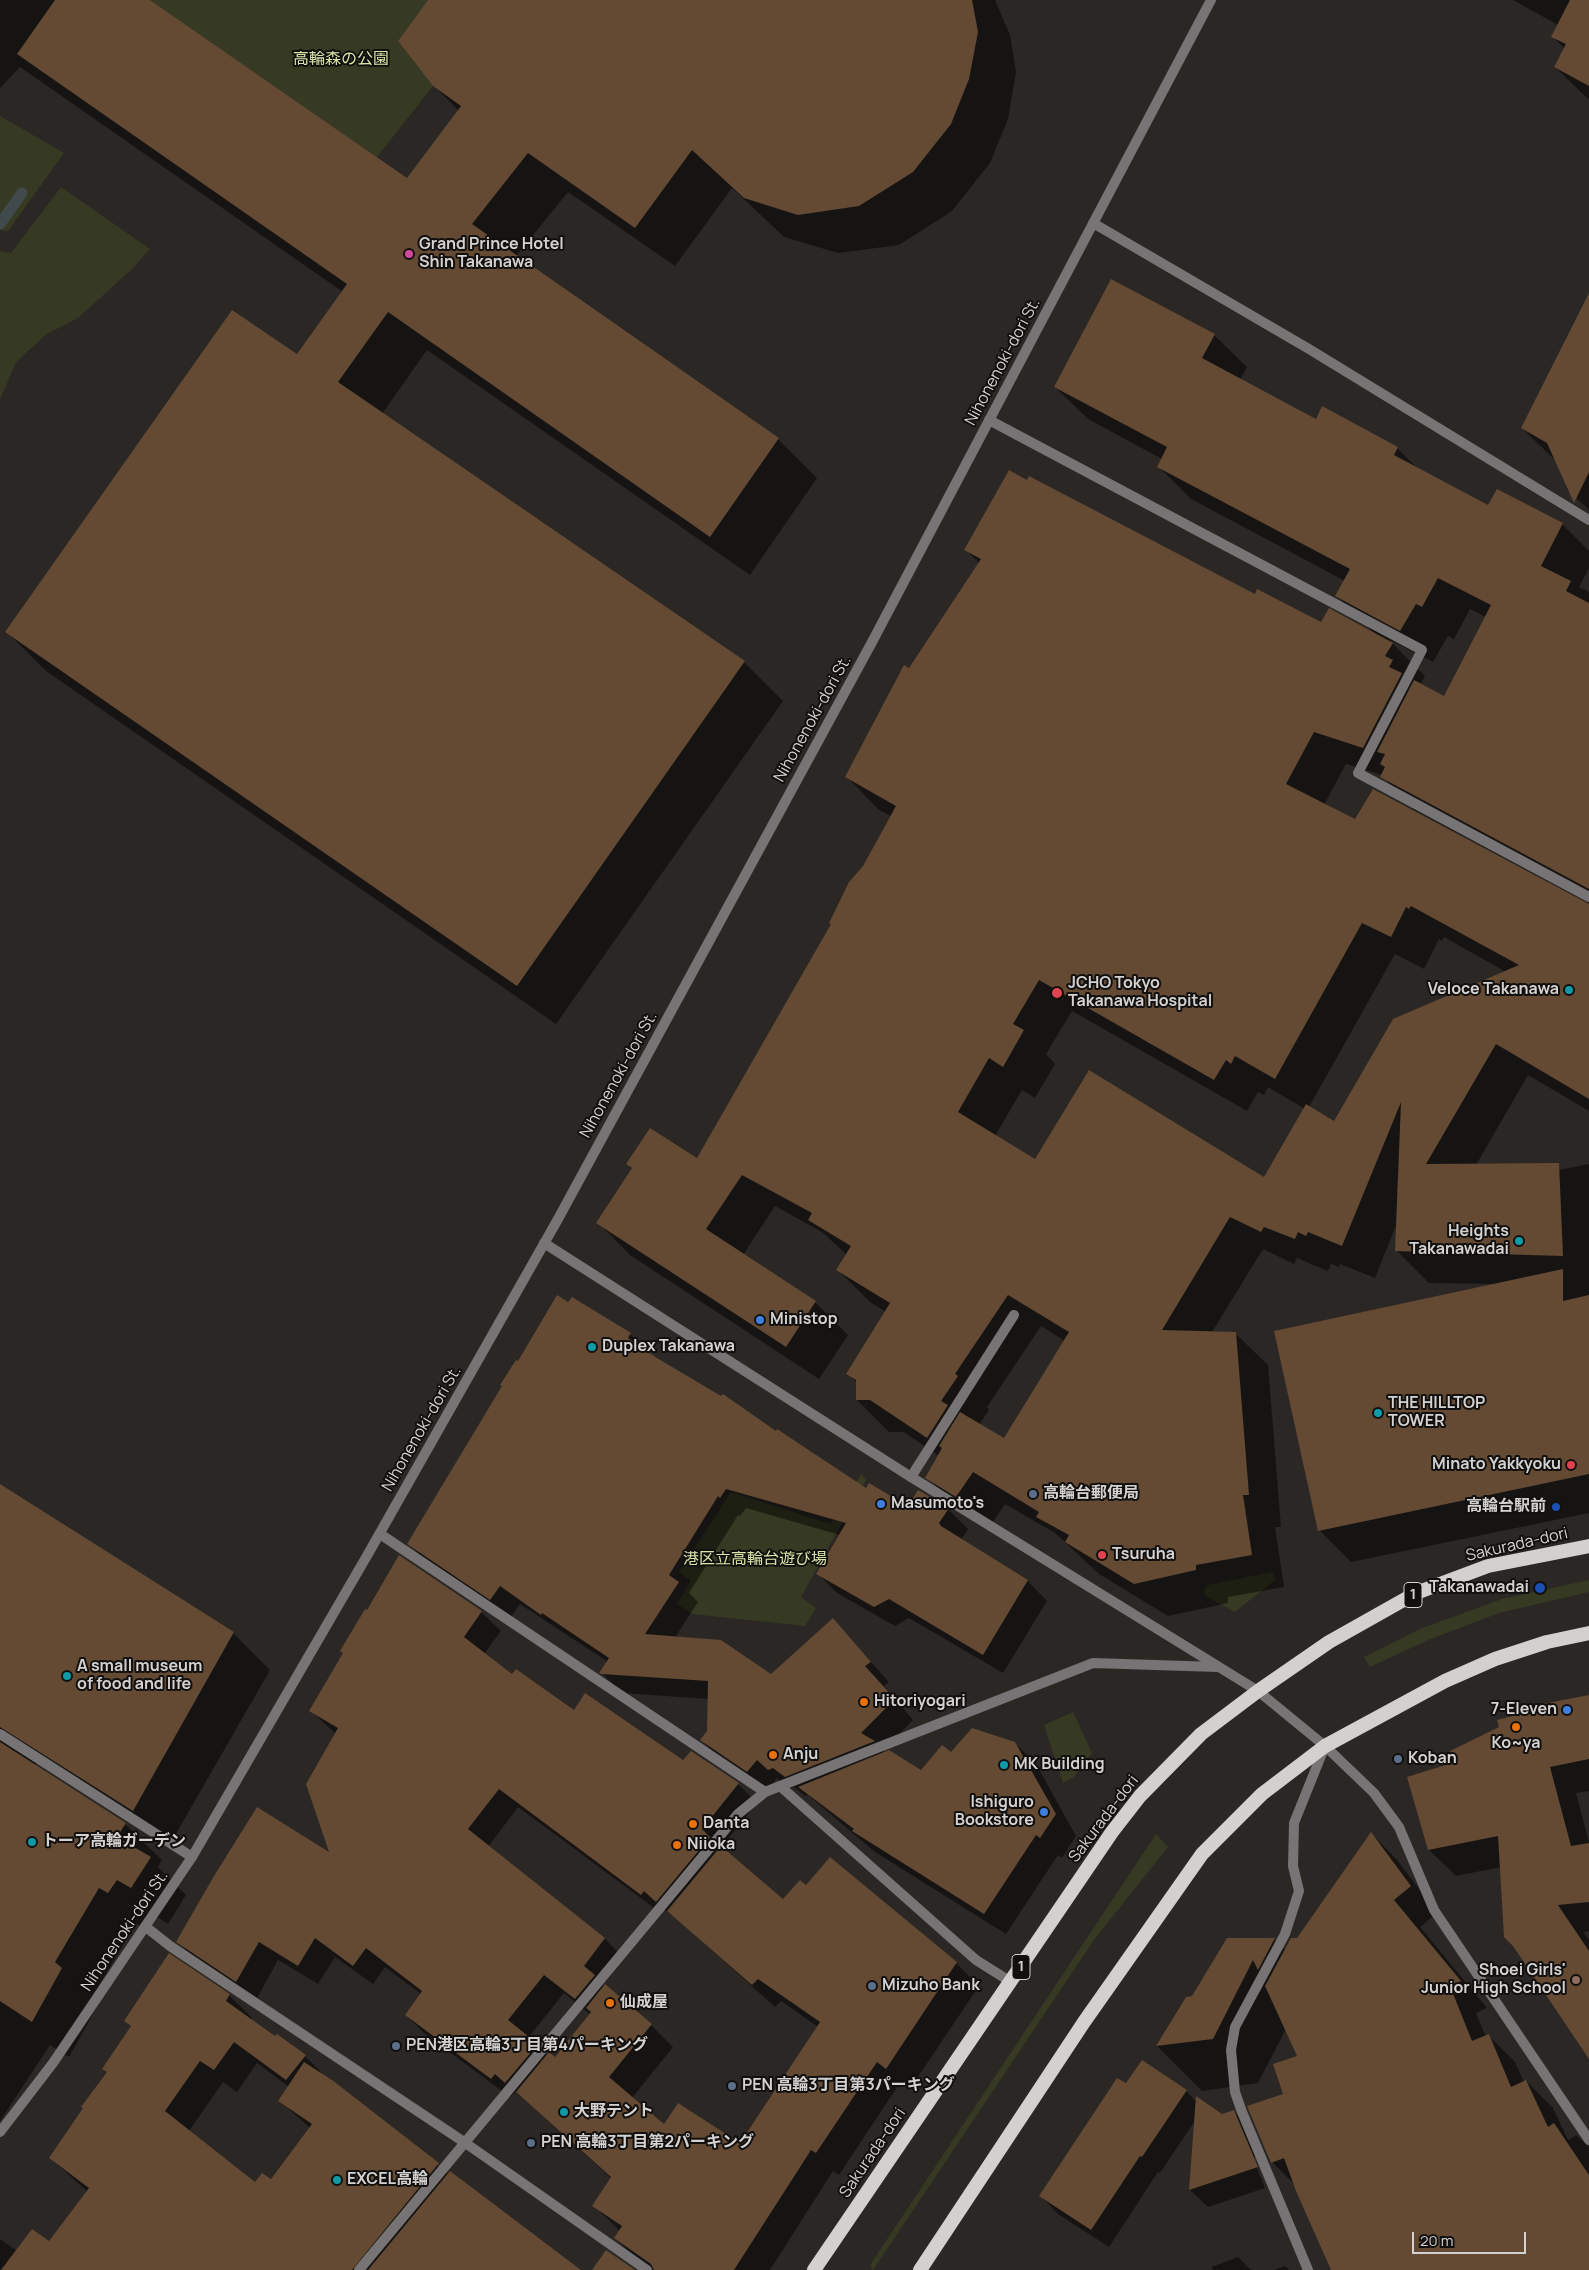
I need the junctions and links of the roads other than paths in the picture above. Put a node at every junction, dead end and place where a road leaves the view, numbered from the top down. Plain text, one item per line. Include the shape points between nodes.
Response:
1 (1211, 0) edge
2 (1093, 223) junction
3 (990, 420) junction
4 (1589, 520) edge
5 (1589, 897) edge
6 (544, 1243) junction
7 (1014, 1315) dead end
8 (911, 1477) junction
9 (380, 1534) junction
10 (1589, 1546) edge
11 (1589, 1633) edge
12 (1217, 1667) junction
13 (1258, 1691) junction
14 (0, 1734) edge
15 (1325, 1746) junction
16 (780, 1786) junction
17 (765, 1792) junction
18 (192, 1858) junction
19 (146, 1927) junction
20 (1011, 1982) junction
21 (0, 2132) edge
22 (1589, 2140) edge
23 (464, 2142) junction
24 (359, 2270) edge
25 (646, 2270) edge
26 (814, 2270) edge
27 (920, 2270) edge
28 (1308, 2270) edge

1 - 2 street, Nihonenoki-dori St.
2 - 3 street, Nihonenoki-dori St.
2 - 4 street via 1309,349
3 - 5 street via 1422,650 1358,773
3 - 6 street, Nihonenoki-dori St.
6 - 8 street
6 - 9 street, Nihonenoki-dori St.
7 - 8 street
8 - 12 street
9 - 17 street
9 - 18 street, Nihonenoki-dori St.
10 - 13 highway, Sakurada-dori / 1 via 1488,1566 1416,1593 1329,1642
11 - 15 highway via 1546,1642 1495,1659 1420,1694
12 - 13 street
12 - 16 street via 1094,1663
13 - 15 street
13 - 20 highway, Sakurada-dori / 1 via 1201,1734 1140,1796
14 - 18 street
15 - 22 street via 1374,1793 1399,1827 1434,1910
15 - 27 highway via 1262,1794 1202,1854 1084,2022
15 - 28 street via 1294,1823 1293,1866 1299,1891 1285,1934 1235,2026 1231,2050 1235,2092 1242,2112
16 - 17 street
16 - 20 street via 976,1960
17 - 23 street via 738,1814
18 - 19 street, Nihonenoki-dori St.
19 - 21 street, Nihonenoki-dori St. via 53,2063
19 - 23 street
20 - 26 highway, Sakurada-dori / 1
23 - 24 street
23 - 25 street

